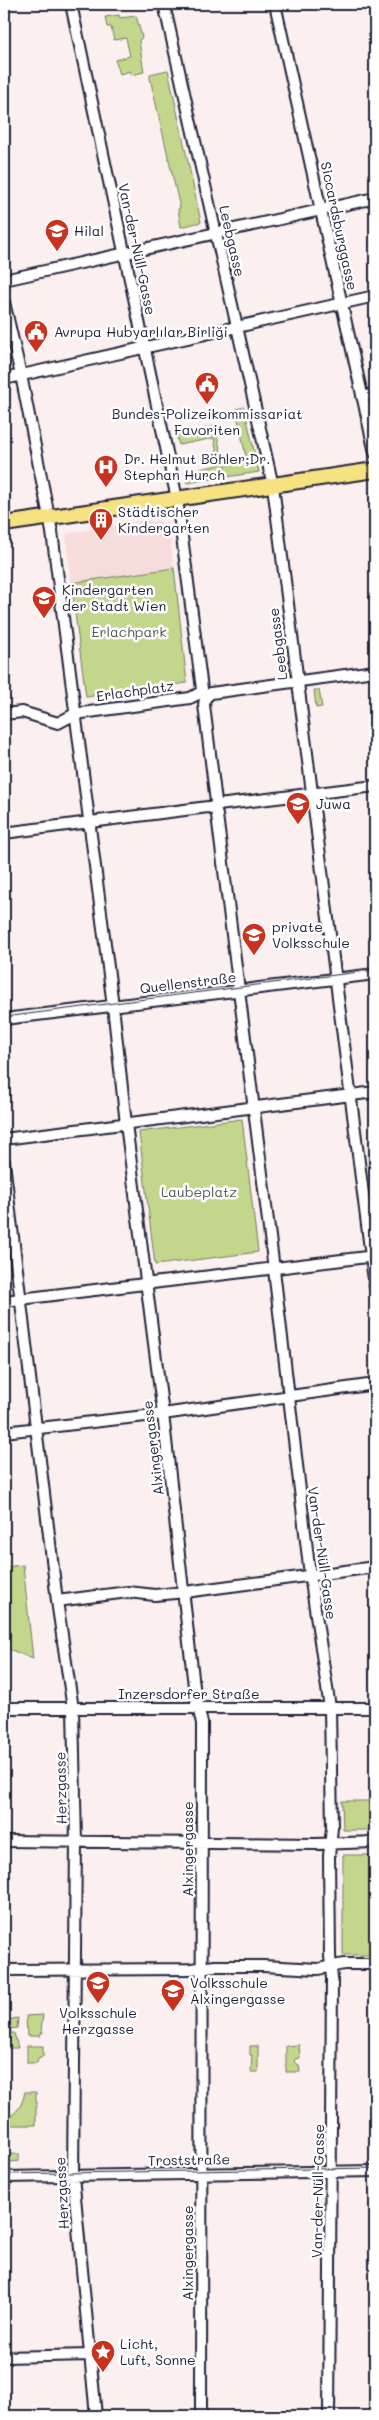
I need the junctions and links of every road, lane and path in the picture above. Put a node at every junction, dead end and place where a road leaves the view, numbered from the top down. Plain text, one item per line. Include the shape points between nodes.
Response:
1 (71, 4) edge
2 (164, 4) edge
3 (275, 4) edge
4 (375, 198) edge
5 (322, 210) junction
6 (216, 234) junction
7 (124, 254) junction
8 (4, 280) edge
9 (375, 296) edge
10 (4, 302) edge
11 (341, 304) junction
12 (238, 328) junction
13 (144, 349) junction
14 (21, 375) junction
15 (4, 379) edge
16 (375, 394) edge
17 (362, 397) junction
18 (375, 453) edge
19 (375, 470) edge
20 (273, 486) junction
21 (177, 499) junction
22 (50, 518) junction
23 (4, 524) edge
24 (375, 671) edge
25 (297, 682) junction
26 (4, 714) edge
27 (75, 714) junction
28 (375, 786) edge
29 (311, 793) junction
30 (217, 807) junction
31 (89, 822) junction
32 (4, 833) edge
33 (375, 974) edge
34 (335, 979) junction
35 (240, 990) junction
36 (113, 1006) junction
37 (4, 1019) edge
38 (375, 1092) edge
39 (352, 1095) junction
40 (253, 1108) junction
41 (126, 1124) junction
42 (4, 1140) edge
43 (4, 1162) edge
44 (373, 1256) edge
45 (274, 1267) junction
46 (147, 1284) junction
47 (375, 1288) edge
48 (20, 1299) junction
49 (4, 1301) edge
50 (375, 1384) edge
51 (288, 1397) junction
52 (163, 1414) junction
53 (36, 1427) junction
54 (4, 1432) edge
55 (375, 1568) edge
56 (310, 1575) junction
57 (184, 1592) junction
58 (57, 1601) junction
59 (198, 1707) junction
60 (4, 1708) edge
61 (330, 1708) junction
62 (375, 1708) edge
63 (73, 1709) junction
64 (4, 1841) edge
65 (76, 1842) junction
66 (201, 1842) junction
67 (375, 1842) edge
68 (331, 1843) junction
69 (375, 1964) edge
70 (331, 1967) junction
71 (203, 1968) junction
72 (75, 1969) junction
73 (4, 1970) edge
74 (375, 2171) edge
75 (332, 2172) junction
76 (202, 2174) junction
77 (73, 2176) junction
78 (4, 2177) edge
79 (89, 2355) junction
80 (4, 2357) edge
81 (96, 2416) edge
82 (201, 2416) edge
83 (329, 2416) edge

1 - 7 street, Van-der-Nüll-Gasse
2 - 6 street, Leebgasse
3 - 5 street, Siccardsburggasse
4 - 5 street
5 - 6 street
5 - 11 street, Siccardsburggasse
6 - 7 street
6 - 12 street, Leebgasse
7 - 8 street
7 - 13 street, Van-der-Nüll-Gasse
9 - 11 street
10 - 14 street
11 - 12 street
11 - 17 street, Siccardsburggasse
12 - 13 street
12 - 20 street, Leebgasse
13 - 14 street
13 - 21 street, Van-der-Nüll-Gasse
14 - 15 street
14 - 22 street
16 - 17 street
17 - 18 street, Siccardsburggasse
19 - 20 main road
20 - 21 main road
20 - 25 street, Leebgasse
21 - 22 main road
21 - 27 street, Erlachplatz via 202,689 190,698
22 - 23 main road
22 - 27 street
24 - 25 street
25 - 29 street, Leebgasse
25 - 30 street via 211,693 205,698
26 - 27 street via 22,712 58,724
27 - 31 street
28 - 29 street
29 - 30 street
29 - 34 street, Leebgasse
30 - 31 street
30 - 35 street
31 - 32 street
31 - 36 street
33 - 34 street, Quellenstraße
34 - 35 street, Quellenstraße
34 - 39 street, Leebgasse
35 - 36 street, Quellenstraße
35 - 40 street
36 - 37 street, Quellenstraße
36 - 41 street
38 - 39 street
39 - 40 street
39 - 44 street, Leebgasse
40 - 41 street
40 - 45 street
41 - 42 street
41 - 46 street
43 - 48 street, Herzgasse
44 - 45 street
44 - 47 street, Leebgasse
45 - 46 street
45 - 51 street, Van-der-Nüll-Gasse
46 - 48 street
46 - 52 street, Alxingergasse
48 - 49 street
48 - 53 street, Herzgasse
50 - 51 street
51 - 52 street
51 - 56 street, Van-der-Nüll-Gasse
52 - 53 street
52 - 57 street, Alxingergasse
53 - 54 street
53 - 58 street, Herzgasse
55 - 56 street
56 - 57 street
56 - 61 street, Van-der-Nüll-Gasse
57 - 58 street via 155,1595 128,1592
57 - 59 street, Alxingergasse
58 - 63 street, Herzgasse
59 - 61 street, Inzersdorfer Straße
59 - 63 street, Inzersdorfer Straße
59 - 66 street, Alxingergasse via 202,1723
60 - 63 street, Inzersdorfer Straße
61 - 62 street, Inzersdorfer Straße
61 - 68 street, Van-der-Nüll-Gasse
63 - 65 street, Herzgasse
64 - 65 street
65 - 66 street
65 - 72 street, Herzgasse
66 - 68 street
66 - 71 street, Alxingergasse
67 - 68 street
68 - 70 street, Van-der-Nüll-Gasse
69 - 70 street
70 - 71 street
70 - 75 street, Van-der-Nüll-Gasse
71 - 72 street
71 - 76 street, Alxingergasse
72 - 73 street
72 - 77 street, Herzgasse
74 - 75 street, Troststraße
75 - 76 street, Troststraße
75 - 83 street, Van-der-Nüll-Gasse
76 - 77 street, Troststraße
76 - 82 street, Alxingergasse
77 - 78 street, Troststraße
77 - 79 street, Herzgasse
79 - 80 street
79 - 81 street, Herzgasse

